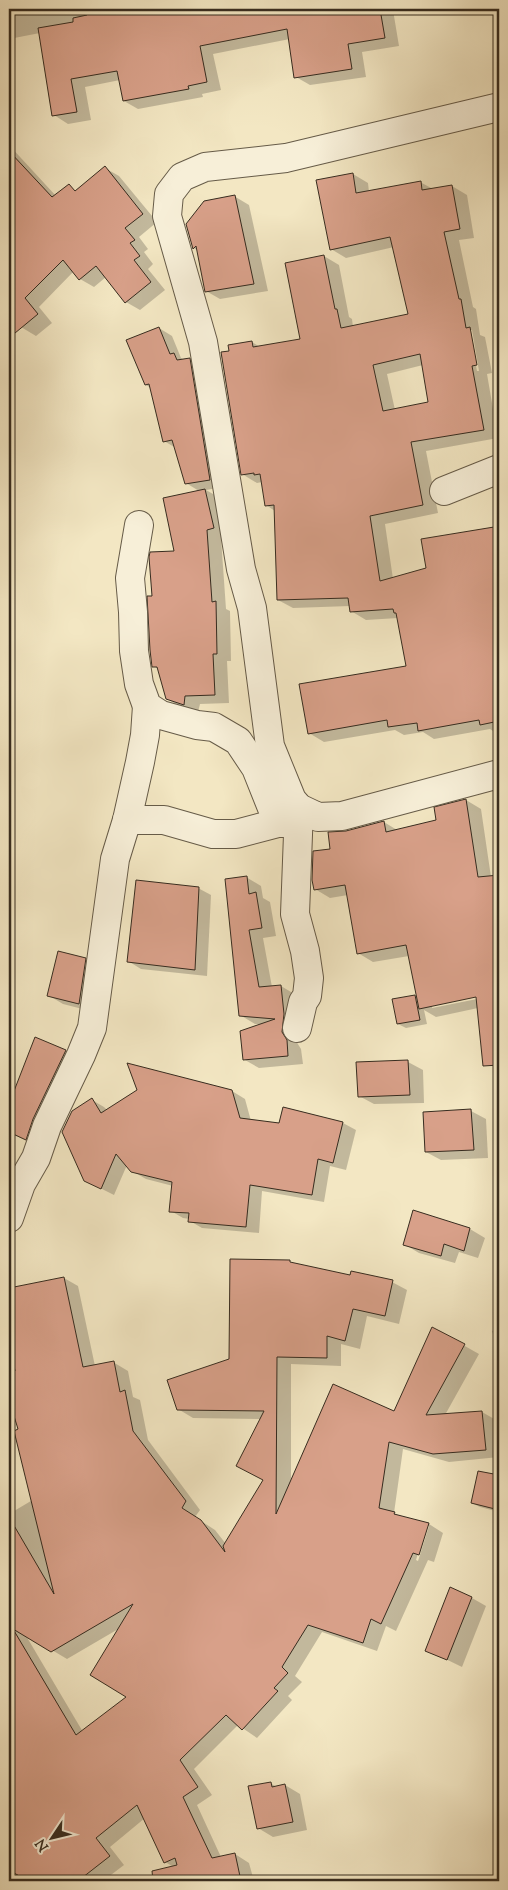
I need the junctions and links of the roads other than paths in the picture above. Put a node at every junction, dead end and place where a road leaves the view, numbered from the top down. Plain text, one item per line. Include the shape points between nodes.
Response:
1 (499, 107) edge
2 (499, 469) edge
3 (444, 491) dead end
4 (139, 525) dead end
5 (147, 706) junction
6 (499, 774) edge
7 (291, 818) junction
8 (127, 820) junction
9 (297, 1028) dead end
10 (9, 1218) edge

1 - 7 street via 286,158 205,167 182,177 169,194 167,216 203,342 241,570 252,608 270,746 292,800
2 - 3 street
4 - 5 street via 130,578 134,651 139,684
5 - 7 street via 161,715 214,727 238,741
5 - 8 street via 145,735
6 - 7 street via 342,816
7 - 8 street via 236,834 213,834 164,820
7 - 9 street via 295,914 309,978
8 - 10 street via 115,859 92,1028 47,1126 36,1158 21,1184

